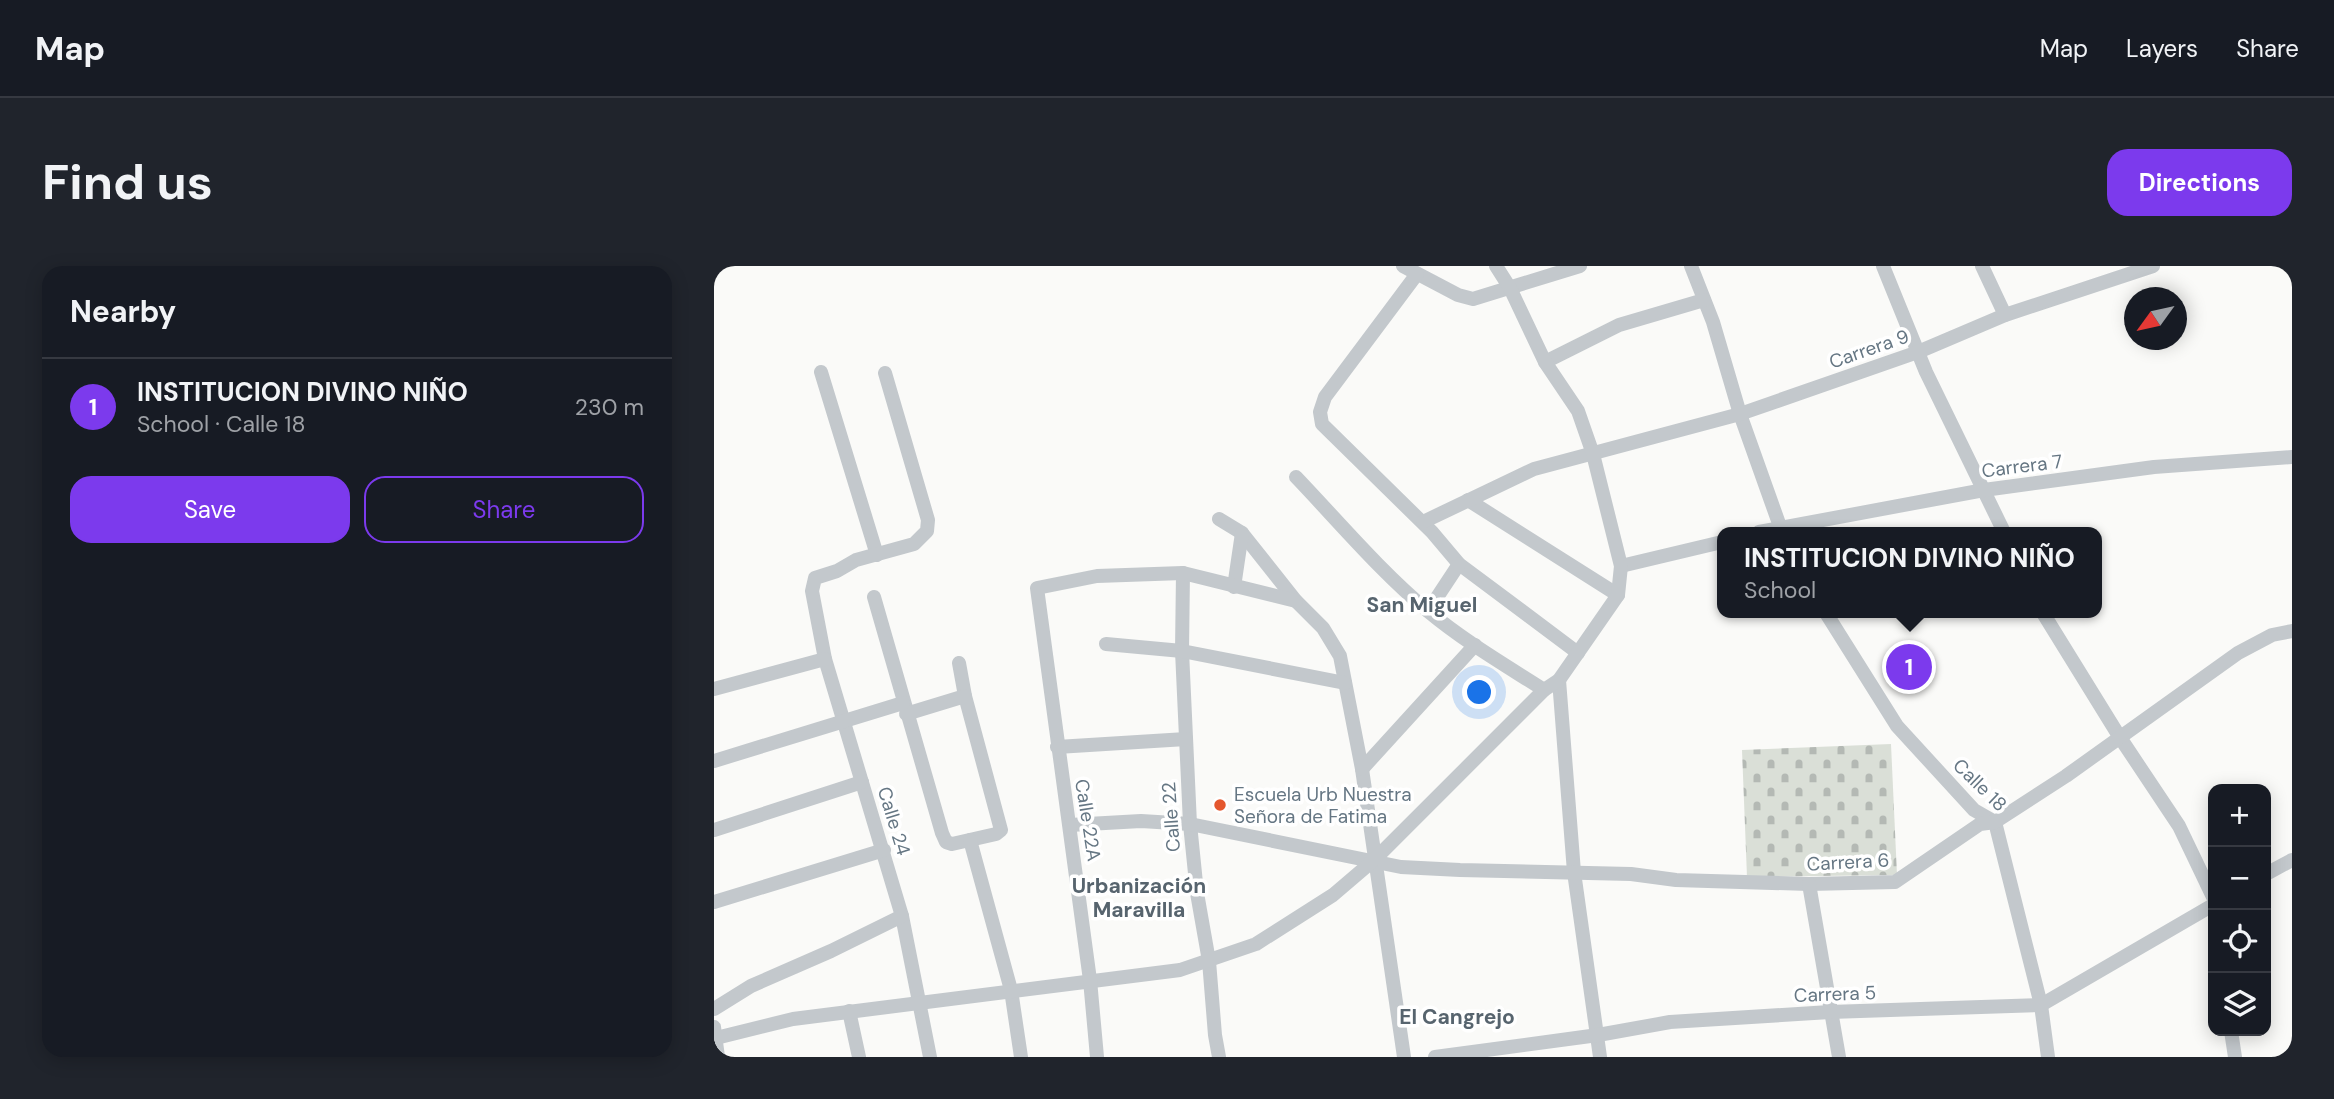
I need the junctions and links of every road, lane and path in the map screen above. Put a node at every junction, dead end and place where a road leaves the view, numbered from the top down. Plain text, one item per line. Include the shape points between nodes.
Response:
1 (1402, 266) edge
2 (1496, 266) edge
3 (1580, 266) edge
4 (1691, 266) edge
5 (1882, 266) edge
6 (1982, 266) edge
7 (2153, 266) edge
8 (1417, 274) junction
9 (1510, 288) junction
10 (1704, 300) junction
11 (2005, 315) junction
12 (1918, 352) junction
13 (1545, 362) junction
14 (821, 372) dead end
15 (885, 373) dead end
16 (1740, 414) junction
17 (1593, 454) junction
18 (2292, 457) edge
19 (1296, 477) dead end
20 (1983, 490) junction
21 (1468, 500) junction
22 (1219, 519) dead end
23 (1423, 522) junction
24 (1780, 527) edge
25 (1796, 527) edge
26 (2002, 527) edge
27 (1241, 533) junction
28 (1717, 543) edge
29 (877, 555) junction
30 (1459, 564) junction
31 (1621, 566) junction
32 (1183, 573) junction
33 (1234, 587) junction
34 (1618, 595) junction
35 (874, 597) dead end
36 (1296, 601) junction
37 (1428, 611) junction
38 (1829, 618) edge
39 (2046, 618) edge
40 (2292, 631) edge
41 (1106, 644) dead end
42 (1475, 645) junction
43 (1182, 651) junction
44 (1578, 653) junction
45 (825, 659) junction
46 (959, 663) dead end
47 (1559, 680) junction
48 (1345, 683) junction
49 (714, 690) edge
50 (1544, 690) junction
51 (965, 696) junction
52 (904, 709) junction
53 (843, 721) junction
54 (2119, 736) junction
55 (1186, 739) junction
56 (1057, 747) junction
57 (714, 761) edge
58 (1362, 769) junction
59 (862, 782) junction
60 (1995, 822) junction
61 (1190, 824) junction
62 (1070, 825) junction
63 (714, 830) edge
64 (970, 840) junction
65 (884, 850) junction
66 (1374, 860) junction
67 (2292, 860) edge
68 (2271, 871) edge
69 (1574, 873) junction
70 (1809, 884) junction
71 (2208, 887) edge
72 (714, 902) edge
73 (2208, 908) edge
74 (902, 916) junction
75 (1209, 961) junction
76 (1090, 980) junction
77 (1012, 990) junction
78 (920, 1001) junction
79 (2041, 1005) junction
80 (714, 1009) edge
81 (849, 1011) junction
82 (1830, 1012) junction
83 (715, 1032) edge
84 (1598, 1035) junction
85 (2232, 1036) edge
86 (718, 1057) edge
87 (859, 1057) edge
88 (930, 1057) edge
89 (1021, 1057) edge
90 (1097, 1057) edge
91 (1219, 1057) edge
92 (1404, 1057) edge
93 (1435, 1057) edge
94 (1600, 1057) edge
95 (1839, 1057) edge
96 (2048, 1057) edge
97 (2235, 1057) edge

1 - 8 street
2 - 9 street
3 - 9 street
4 - 10 street
5 - 12 street
6 - 11 street
7 - 11 street, Carrera 9
8 - 9 street via 1473,299
8 - 23 street via 1325,397 1320,412 1322,424
9 - 13 street
10 - 13 street via 1619,325
10 - 16 street
11 - 12 street, Carrera 9
12 - 16 street, Carrera 9
12 - 20 street
13 - 17 street via 1578,411
14 - 29 street
15 - 29 street via 928,520 926,531 914,544
16 - 17 street, Carrera 9
16 - 24 street
17 - 21 street, Carrera 9 via 1534,469
17 - 31 street
18 - 20 street, Carrera 7 via 2154,467
19 - 37 street
20 - 25 street, Carrera 7
20 - 26 street
21 - 23 street, Carrera 9
21 - 34 street
22 - 27 street
23 - 30 street
27 - 33 street
27 - 36 street
28 - 31 street
29 - 45 street, Calle 24 via 815,578 813,599
30 - 37 street
30 - 44 street
31 - 34 street
32 - 33 street
32 - 43 street, Calle 22
32 - 56 street, Calle 22A via 1097,576 1037,588
33 - 36 street
34 - 44 street
35 - 52 street
36 - 48 street via 1323,628 1340,656
37 - 42 street
38 - 60 street, Calle 18 via 1897,726 1974,810
39 - 54 street
40 - 54 street, Carrera 6 via 2272,635 2238,653
41 - 43 street
42 - 50 street
42 - 58 street
43 - 48 street
43 - 55 street, Calle 22
44 - 47 street
45 - 49 street
45 - 53 street, Calle 24
46 - 51 street
47 - 50 street
47 - 69 street
48 - 58 street
50 - 66 street
51 - 52 street
51 - 64 street via 1001,830
52 - 53 street
52 - 64 street via 946,842
53 - 57 street
53 - 59 street, Calle 24
54 - 60 street, Carrera 6
54 - 71 street via 2179,826
55 - 56 street
55 - 61 street, Calle 22
56 - 62 street, Calle 22A
58 - 66 street
59 - 63 street
59 - 65 street, Calle 24
60 - 70 street, Carrera 6 via 1980,824 1895,882
60 - 79 street, Calle 18
61 - 62 street, Carrera 6
61 - 66 street, Carrera 6
61 - 75 street, Calle 22
62 - 76 street, Calle 22A
64 - 77 street
65 - 72 street
65 - 74 street, Calle 24
66 - 69 street, Carrera 6 via 1401,867
66 - 75 street via 1288,926
66 - 92 street
67 - 68 street
69 - 70 street, Carrera 6
69 - 84 street
70 - 82 street
73 - 79 street, Carrera 5
74 - 78 street, Calle 24
74 - 80 street via 751,986
75 - 76 street via 1180,970
75 - 91 street, Calle 22
76 - 77 street
76 - 90 street, Calle 22A
77 - 78 street
77 - 89 street
78 - 81 street
78 - 88 street, Calle 24
79 - 82 street, Carrera 5
79 - 96 street, Calle 18
81 - 83 street
81 - 87 street
82 - 84 street, Carrera 5 via 1670,1022
82 - 95 street
83 - 86 street
84 - 93 street, Carrera 5
84 - 94 street
85 - 97 street

